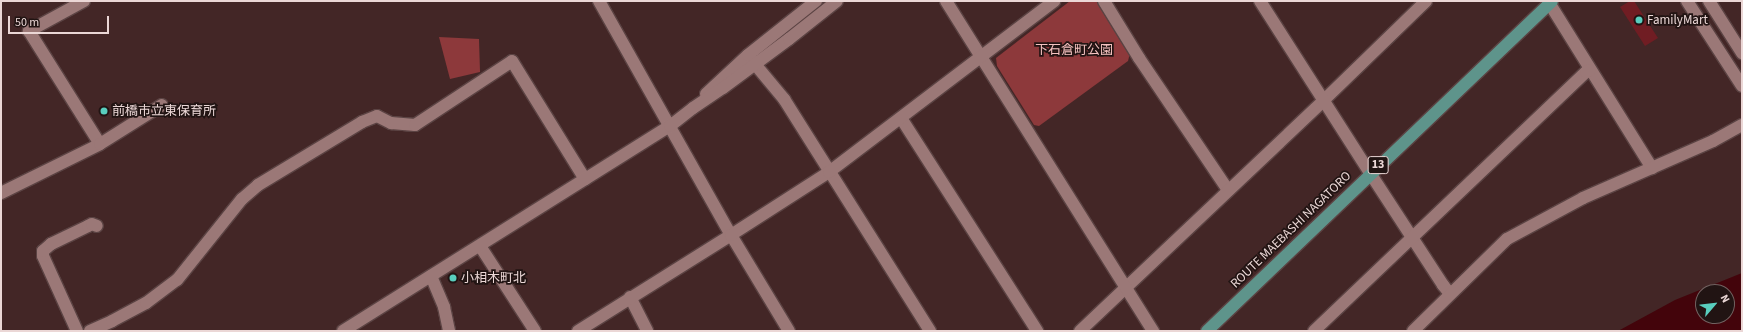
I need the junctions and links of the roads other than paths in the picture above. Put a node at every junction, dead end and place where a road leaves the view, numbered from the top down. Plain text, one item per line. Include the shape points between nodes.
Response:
1 (599, 1) edge
2 (816, 1) edge
3 (837, 1) edge
4 (946, 1) edge
5 (1054, 1) edge
6 (1104, 1) edge
7 (1260, 1) edge
8 (1687, 1) edge
9 (1709, 1) edge
10 (79, 2) edge
11 (1550, 2) edge
12 (1419, 4) edge
13 (1742, 53) edge
14 (981, 57) junction
15 (751, 59) junction
16 (1590, 70) junction
17 (1742, 86) edge
18 (1324, 100) junction
19 (162, 105) dead end
20 (901, 118) junction
21 (1742, 125) edge
22 (670, 126) junction
23 (100, 144) junction
24 (1652, 168) junction
25 (829, 172) junction
26 (1370, 173) junction
27 (585, 179) junction
28 (1228, 190) junction
29 (1, 193) edge
30 (97, 226) dead end
31 (731, 235) junction
32 (1412, 239) junction
33 (480, 246) junction
34 (431, 276) junction
35 (1126, 288) junction
36 (1450, 294) junction
37 (630, 297) junction
38 (77, 331) edge
39 (90, 331) edge
40 (343, 331) edge
41 (449, 331) edge
42 (535, 331) edge
43 (578, 331) edge
44 (647, 331) edge
45 (789, 331) edge
46 (930, 331) edge
47 (1037, 331) edge
48 (1080, 331) edge
49 (1153, 331) edge
50 (1206, 331) edge
51 (1314, 331) edge
52 (1413, 331) edge

1 - 22 street
2 - 15 street
3 - 15 street via 789,39
4 - 14 street
5 - 14 street
6 - 28 street via 1139,58
7 - 18 street
8 - 17 street
9 - 13 street
10 - 23 street via 29,31
11 - 16 street
11 - 26 main road, ROUTE MAEBASHI NAGATORO / 13
12 - 18 street
14 - 20 street
14 - 35 street
15 - 22 street via 723,88
15 - 25 street via 784,99
16 - 24 street
16 - 32 street
18 - 26 street
18 - 28 street
19 - 23 street
20 - 25 street
20 - 47 street
21 - 24 street
22 - 27 street
22 - 31 street
23 - 29 street
24 - 36 street via 1583,198 1507,239
25 - 31 street
25 - 46 street
26 - 32 street
26 - 50 main road, ROUTE MAEBASHI NAGATORO / 13
27 - 33 street
27 - 39 street via 512,61 415,125 391,123 378,116 362,122 258,184 242,199 177,280 146,303
28 - 35 street
30 - 38 street via 92,224 51,244 43,251
31 - 37 street
31 - 45 street
32 - 36 street
32 - 51 street
33 - 34 street
33 - 42 street
34 - 40 street
34 - 41 street via 444,307
35 - 48 street
35 - 49 street
36 - 52 street
37 - 43 street
37 - 44 street

